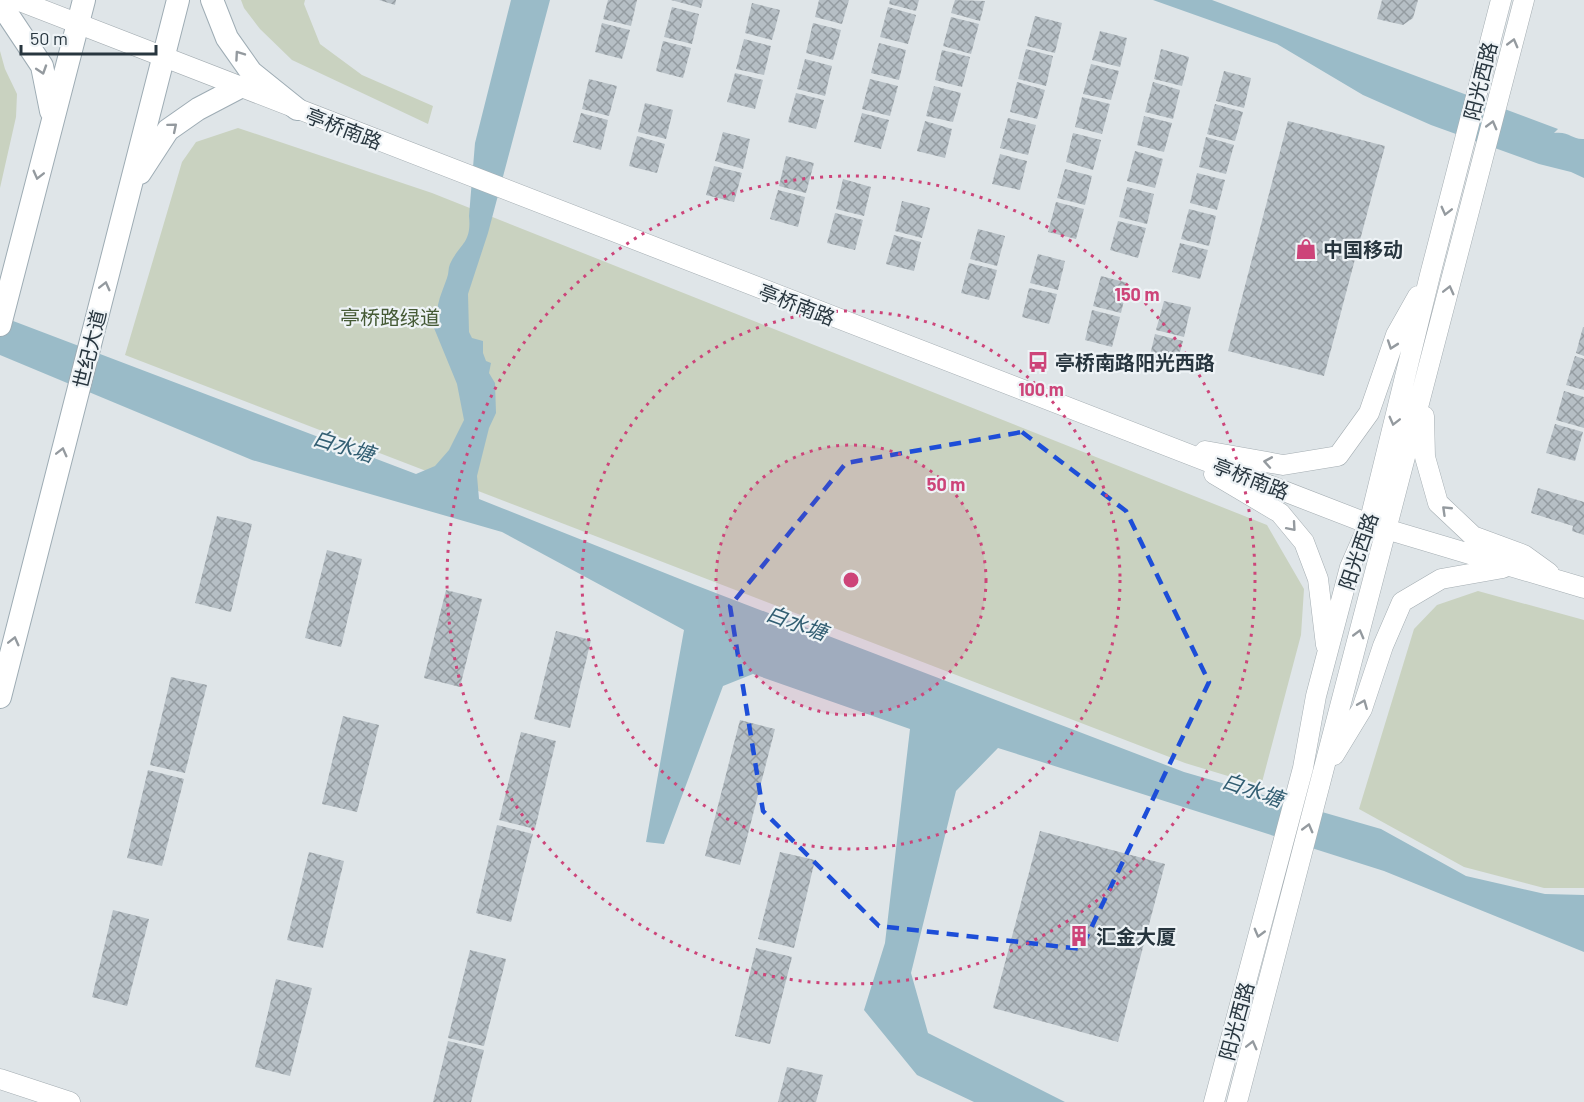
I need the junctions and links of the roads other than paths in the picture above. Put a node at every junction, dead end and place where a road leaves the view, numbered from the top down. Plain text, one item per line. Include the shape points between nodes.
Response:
1 (17, 0) edge
2 (84, 0) edge
3 (178, 0) edge
4 (212, 0) edge
5 (1501, 0) edge
6 (1524, 0) edge
7 (0, 3) edge
8 (77, 23) junction
9 (163, 57) junction
10 (240, 87) junction
11 (297, 109) junction
12 (53, 118) junction
13 (129, 192) junction
14 (1430, 275) junction
15 (2, 314) edge
16 (1424, 390) junction
17 (1154, 441) junction
18 (1378, 527) junction
19 (1508, 567) junction
20 (1561, 582) junction
21 (1584, 588) edge
22 (1327, 656) junction
23 (0, 697) edge
24 (1323, 772) junction
25 (2, 1081) edge
26 (69, 1102) edge
27 (1215, 1102) edge
28 (1237, 1102) edge

1 - 8 street, 亭桥南路
2 - 8 main road
3 - 9 main road, 世纪大道
11 -> 4 main road via 251,72 227,38
5 -> 14 street, 阳光西路
16 -> 6 street, 阳光西路
7 -> 12 main road via 42,66
8 - 9 street, 亭桥南路
8 - 12 main road
9 - 10 street, 亭桥南路
9 - 13 main road, 世纪大道
10 - 11 street, 亭桥南路
13 -> 10 main road via 168,130
11 - 17 street, 亭桥南路
12 -> 15 main road
23 -> 13 main road, 世纪大道
14 -> 17 street via 1396,335 1369,412 1338,456 1284,465
14 -> 18 street, 阳光西路
16 - 18 street, 阳光西路
20 -> 16 street via 1524,555 1473,536 1438,503 1425,457
17 - 18 street, 亭桥南路
17 -> 22 street via 1280,513 1304,542 1318,579
18 - 19 street, 亭桥南路
18 - 22 street, 阳光西路 via 1350,567
24 -> 18 street, 阳光西路
19 - 20 street, 亭桥南路
24 -> 19 street via 1362,709 1402,602 1441,579
20 - 21 street, 亭桥南路
22 -> 27 street, 阳光西路 via 1303,768
28 -> 24 street, 阳光西路
25 - 26 street

